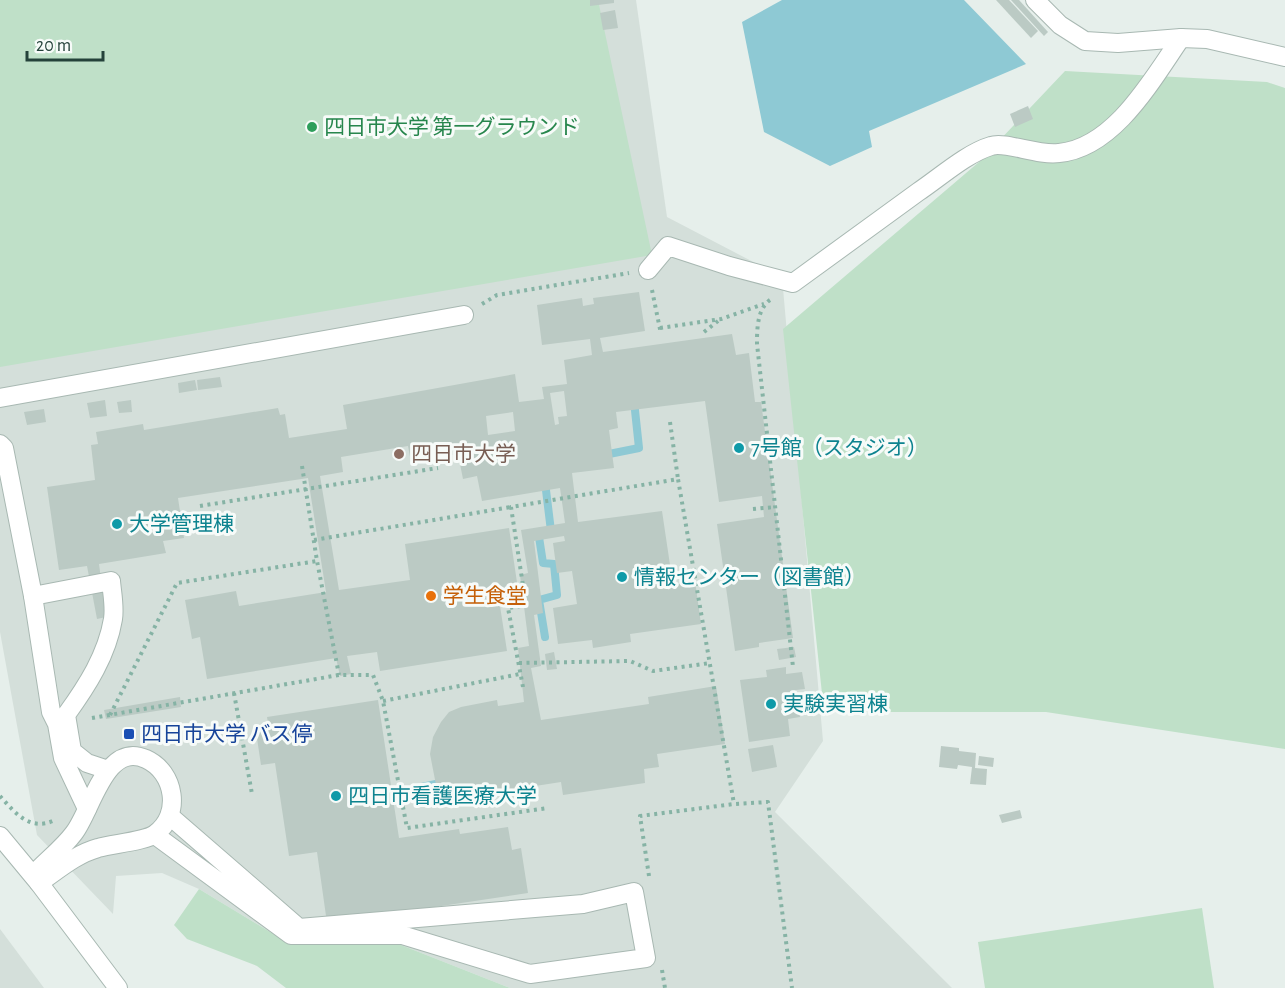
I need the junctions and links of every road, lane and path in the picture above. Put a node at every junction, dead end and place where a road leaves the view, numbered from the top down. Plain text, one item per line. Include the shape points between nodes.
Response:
1 (1035, 0) edge
2 (1181, 38) junction
3 (1285, 57) edge
4 (648, 270) junction
5 (792, 284) junction
6 (765, 304) junction
7 (464, 315) joint
8 (721, 319) junction
9 (704, 332) dead end
10 (0, 398) edge
11 (670, 422) dead end
12 (0, 444) edge
13 (302, 466) dead end
14 (438, 468) dead end
15 (678, 480) junction
16 (306, 489) junction
17 (200, 506) dead end
18 (511, 507) junction
19 (775, 507) junction
20 (753, 509) dead end
21 (314, 540) junction
22 (317, 561) junction
23 (33, 596) junction
24 (519, 663) junction
25 (710, 663) junction
26 (794, 667) dead end
27 (520, 674) junction
28 (339, 675) junction
29 (523, 687) dead end
30 (234, 693) junction
31 (383, 701) junction
32 (110, 715) junction
33 (89, 718) dead end
34 (108, 770) junction
35 (252, 794) dead end
36 (0, 796) edge
37 (734, 804) junction
38 (548, 808) dead end
39 (87, 809) junction
40 (62, 813) dead end
41 (171, 817) junction
42 (155, 835) junction
43 (0, 836) edge
44 (36, 879) junction
45 (650, 885) dead end
46 (662, 965) dead end
47 (118, 988) edge
48 (665, 988) edge
49 (792, 988) edge

1 - 2 street via 1060,25 1085,41 1118,43
2 - 3 street via 1207,39
2 - 5 street via 1140,97 1102,136 1082,148 1058,154 992,145 959,163
4 - 5 street via 668,246
4 - 7 path via 497,295
4 - 8 path via 660,331
5 - 6 path
6 - 8 path
6 - 19 path via 757,344
7 - 10 street
8 - 9 path
11 - 15 path
12 - 23 street via 4,448
13 - 16 path
14 - 16 path
15 - 18 path
15 - 25 path
16 - 17 path
16 - 21 path
18 - 21 path
18 - 24 path via 526,605 508,608
19 - 20 path
19 - 26 path
21 - 22 path
22 - 28 path
22 - 32 path via 177,583
23 - 34 street via 111,581 114,617 104,651 66,716 72,751 87,763
23 - 39 street via 51,712 63,758
24 - 25 path via 630,661 653,671
24 - 27 path
25 - 37 path
27 - 29 path
27 - 31 path
28 - 30 path
28 - 31 path via 373,675
30 - 32 path
30 - 35 path
31 - 38 path via 407,828
32 - 33 path
34 - 39 street
34 - 41 street via 130,756 153,763 172,795
36 - 40 path via 29,823 51,822
37 - 45 path via 640,816
37 - 49 path via 768,802
39 - 44 street via 75,832
41 - 42 street
41 - 42 street via 299,928 583,904 634,892 646,958 530,974 402,934 291,935
42 - 44 street via 96,848
43 - 44 street
44 - 47 street
46 - 48 path

